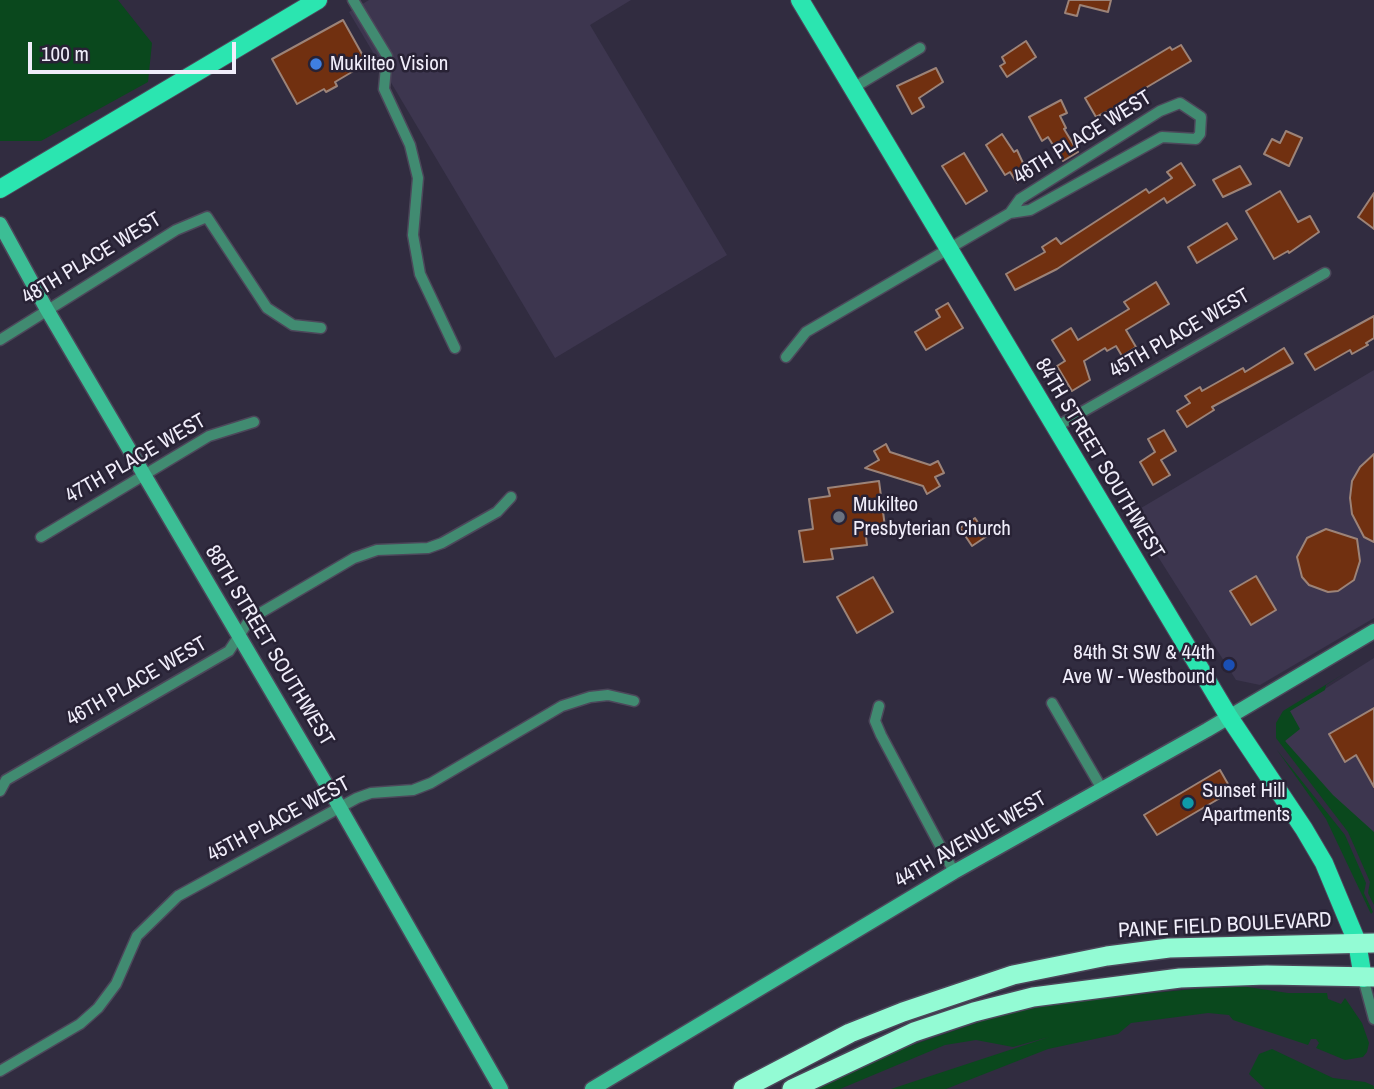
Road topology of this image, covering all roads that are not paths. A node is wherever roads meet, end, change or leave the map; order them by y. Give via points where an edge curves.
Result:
1 (318, 0) edge
2 (353, 0) edge
3 (800, 0) edge
4 (920, 48) dead end
5 (853, 88) junction
6 (0, 189) edge
7 (1010, 213) junction
8 (0, 224) edge
9 (947, 248) junction
10 (1325, 273) dead end
11 (46, 308) junction
12 (321, 328) dead end
13 (0, 340) edge
14 (455, 348) dead end
15 (786, 357) dead end
16 (254, 422) dead end
17 (1054, 428) junction
18 (143, 475) junction
19 (511, 497) dead end
20 (41, 537) dead end
21 (1374, 631) edge
22 (239, 635) junction
23 (634, 701) dead end
24 (1052, 703) dead end
25 (879, 706) dead end
26 (1229, 717) junction
27 (1102, 789) junction
28 (0, 791) edge
29 (340, 806) junction
30 (954, 872) junction
31 (1366, 942) edge
32 (1368, 977) edge
33 (1374, 1019) edge
34 (0, 1071) edge
35 (501, 1089) edge
36 (592, 1089) edge
37 (743, 1089) edge
38 (792, 1089) edge

1 - 6 main road
2 - 14 street via 387,56 384,89 410,145 418,178 413,235 419,274
3 - 5 main road, 84TH STREET SOUTHWEST
4 - 5 street
5 - 9 main road, 84TH STREET SOUTHWEST
7 - 7 street, 46TH PLACE WEST via 1020,199 1160,111 1180,103 1201,117 1196,139 1162,137 1030,210
7 - 9 street, 46TH PLACE WEST
8 - 11 street, 88TH STREET SOUTHWEST
9 - 15 street, 46TH PLACE WEST via 806,332
9 - 17 main road, 84TH STREET SOUTHWEST
10 - 17 street, 45TH PLACE WEST
11 - 12 street, 48TH PLACE WEST via 176,230 207,217 267,308 293,325
11 - 13 street, 48TH PLACE WEST
11 - 18 street, 88TH STREET SOUTHWEST
16 - 18 street, 47TH PLACE WEST via 209,436
17 - 26 main road, 84TH STREET SOUTHWEST
18 - 20 street, 47TH PLACE WEST
18 - 22 street, 88TH STREET SOUTHWEST
19 - 22 street, 46TH PLACE WEST via 497,512 442,543 377,550 354,558 250,619
21 - 26 street, 44TH AVENUE WEST
22 - 28 street, 46TH PLACE WEST via 229,651 6,780
22 - 29 street, 88TH STREET SOUTHWEST
23 - 29 street, 45TH PLACE WEST via 608,695 576,701 422,788 371,793
24 - 27 street
25 - 30 street via 875,721 881,735
26 - 27 street, 44TH AVENUE WEST
26 - 31 main road, 84TH STREET SOUTHWEST via 1311,840
27 - 30 street, 44TH AVENUE WEST
29 - 34 street, 45TH PLACE WEST via 178,896 136,936 116,984 98,1008 80,1024
29 - 35 street, 88TH STREET SOUTHWEST
30 - 36 street, 44TH AVENUE WEST
31 - 32 main road, 84TH STREET SOUTHWEST
31 - 37 highway, PAINE FIELD BOULEVARD via 1169,948 1013,975 850,1033
32 - 33 street, 84TH STREET SOUTHWEST
32 - 38 highway via 1180,978 1033,997 914,1032

